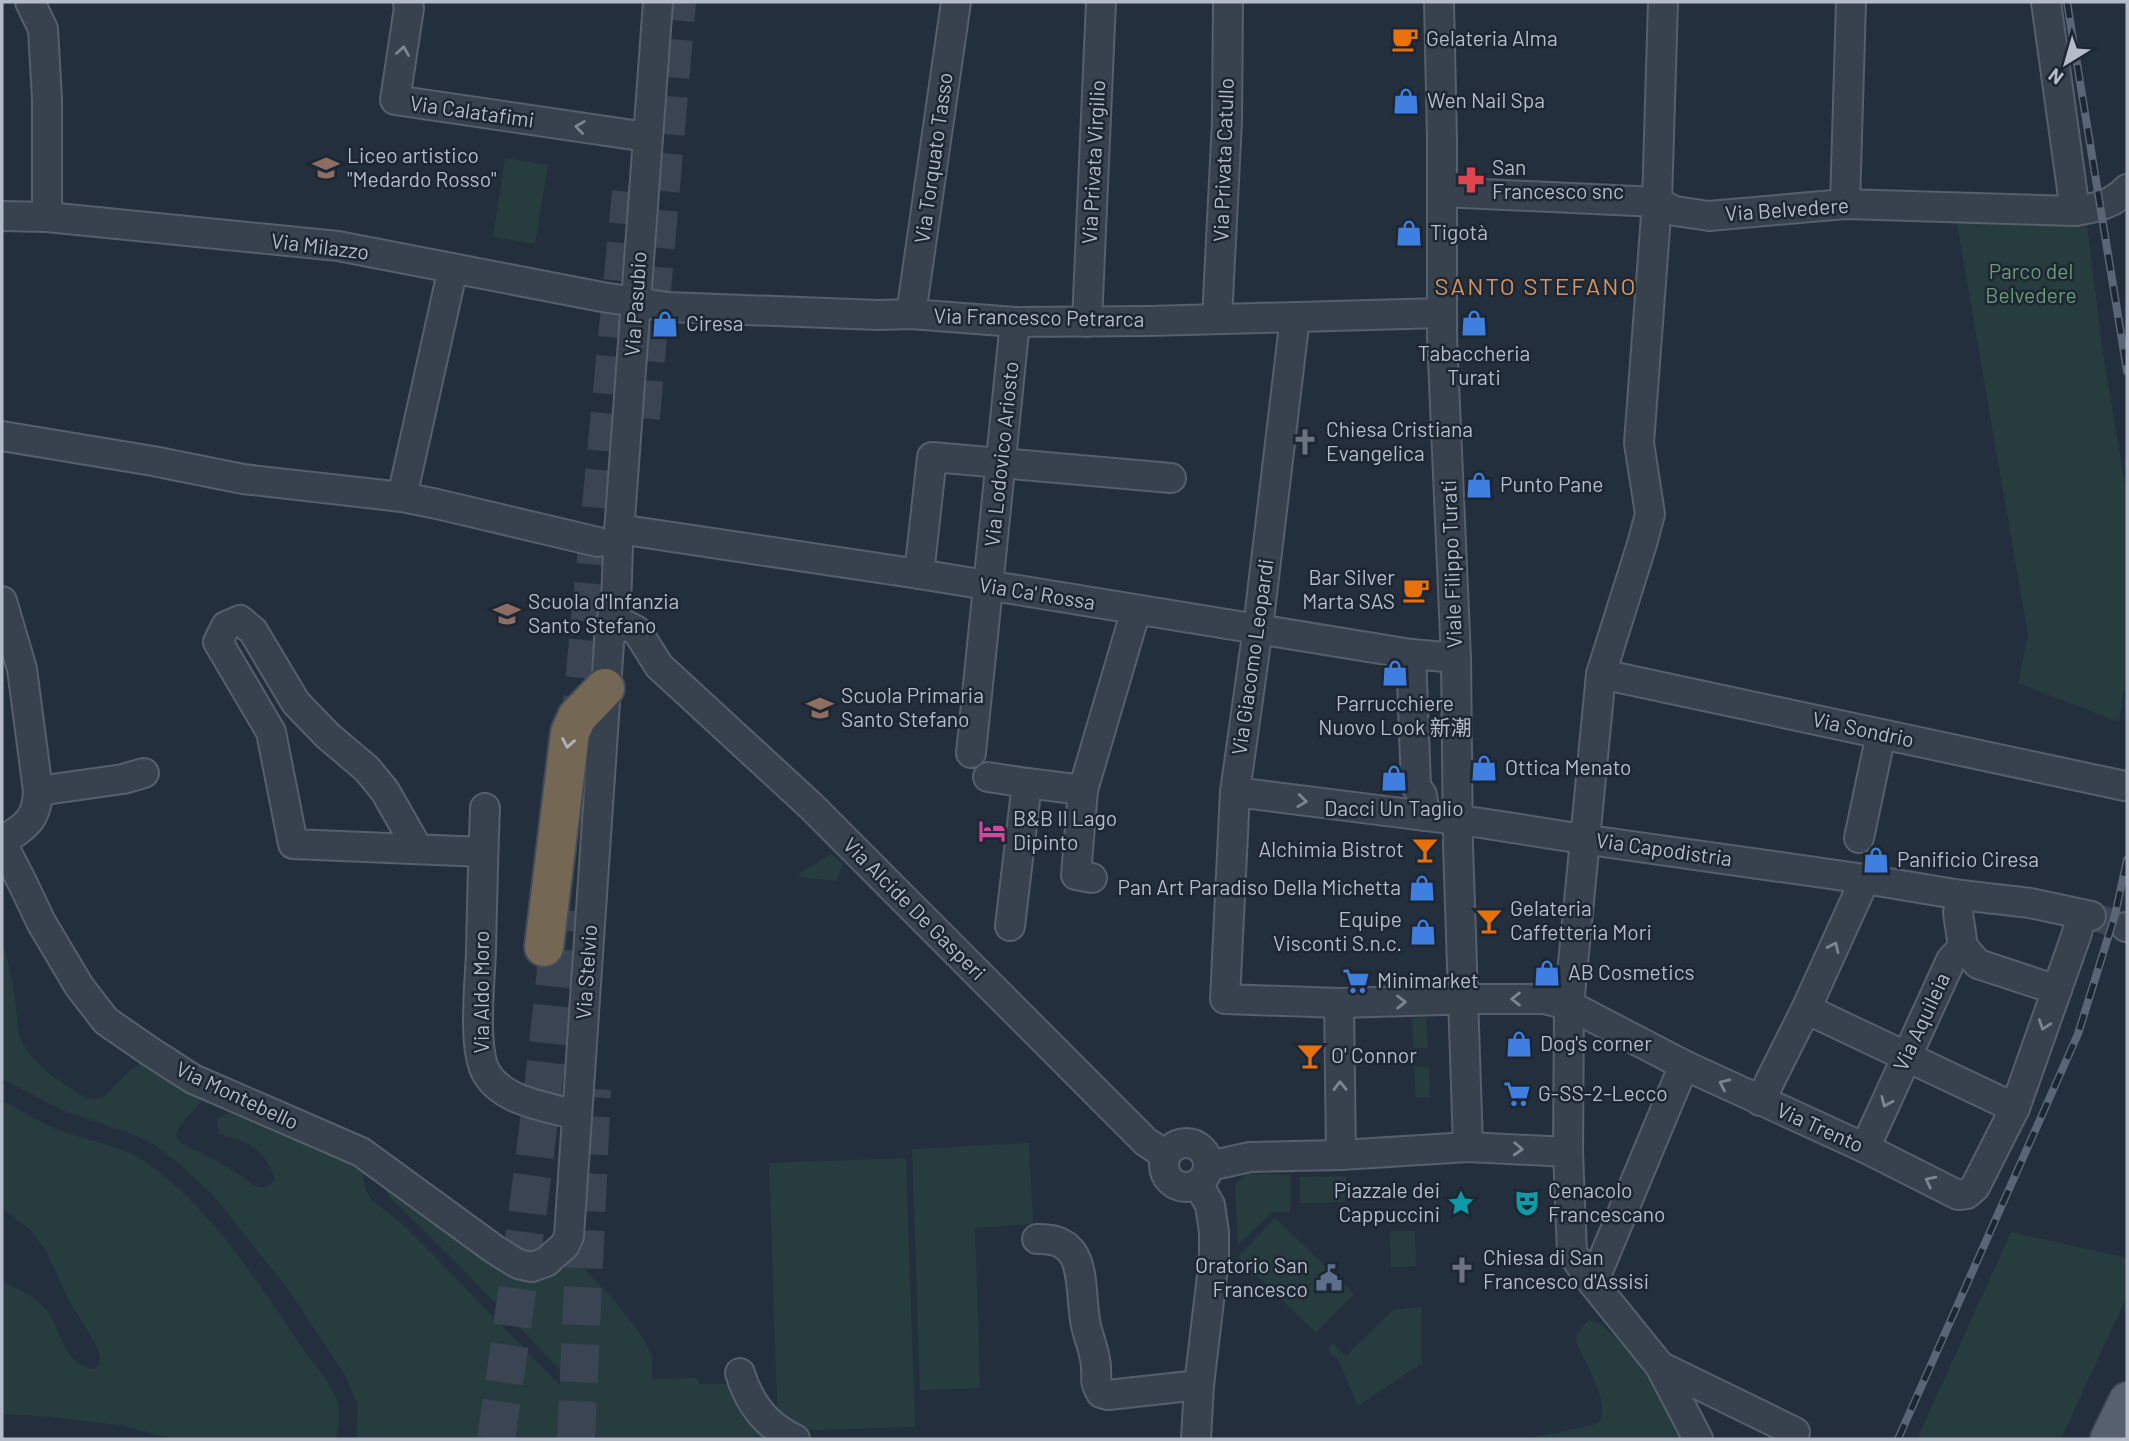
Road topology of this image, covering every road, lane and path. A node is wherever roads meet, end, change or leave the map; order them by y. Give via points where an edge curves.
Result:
1 (30, 2) edge
2 (408, 2) edge
3 (658, 2) edge
4 (956, 2) edge
5 (1101, 2) edge
6 (1228, 2) edge
7 (1439, 2) edge
8 (1663, 2) edge
9 (1851, 2) edge
10 (2046, 2) edge
11 (647, 137) junction
12 (1236, 145) dead end
13 (2127, 189) edge
14 (1442, 192) junction
15 (1657, 202) junction
16 (1845, 204) junction
17 (2075, 211) junction
18 (2, 216) edge
19 (47, 217) junction
20 (453, 268) junction
21 (636, 303) junction
22 (1442, 313) junction
23 (911, 314) junction
24 (1295, 317) junction
25 (1223, 318) junction
26 (1015, 322) junction
27 (1087, 322) junction
28 (2, 436) edge
29 (1001, 462) junction
30 (1171, 478) dead end
31 (402, 498) junction
32 (609, 540) junction
33 (919, 574) junction
34 (989, 587) junction
35 (2, 601) edge
36 (1136, 610) junction
37 (1258, 628) junction
38 (623, 651) junction
39 (1411, 654) junction
40 (1456, 658) junction
41 (1601, 674) junction
42 (1881, 734) junction
43 (971, 753) dead end
44 (144, 773) dead end
45 (988, 777) dead end
46 (1027, 783) junction
47 (2125, 786) dead end
48 (1083, 790) junction
49 (38, 791) junction
50 (1235, 792) junction
51 (485, 808) dead end
52 (1425, 816) junction
53 (1459, 820) junction
54 (1859, 838) dead end
55 (1585, 839) junction
56 (2, 842) edge
57 (418, 849) junction
58 (483, 852) junction
59 (1092, 878) dead end
60 (1866, 879) junction
61 (1961, 895) junction
62 (2086, 915) joint
63 (1010, 926) dead end
64 (544, 947) tunnel mouth
65 (1963, 947) junction
66 (2057, 989) junction
67 (1225, 999) joint
68 (1463, 1001) junction
69 (1339, 1003) junction
70 (1569, 1005) junction
71 (1806, 1009) junction
72 (1906, 1056) junction
73 (1684, 1065) junction
74 (1760, 1101) junction
75 (2015, 1108) junction
76 (577, 1115) junction
77 (1468, 1147) junction
78 (1865, 1148) junction
79 (1568, 1152) junction
80 (1341, 1155) junction
81 (1204, 1175) junction
82 (1037, 1239) dead end
83 (547, 1262) joint
84 (1593, 1283) junction
85 (1660, 1366) junction
86 (740, 1373) dead end
87 (1199, 1385) junction
88 (2127, 1400) edge
89 (1796, 1432) dead end
90 (795, 1439) edge
91 (1196, 1439) edge
92 (1698, 1439) edge
93 (2108, 1439) edge

1 - 19 street via 43,29
11 -> 2 street, Via Calatafimi via 395,100
3 - 11 street, Via Pasubio
4 - 23 street, Via Torquato Tasso
5 - 27 street, Via Privata Virgilio
6 - 25 street, Via Privata Catullo
7 - 14 street, Viale Filippo Turati
8 - 15 street
9 - 16 street
10 - 17 street
11 - 21 street, Via Pasubio
12 - 25 street
13 - 17 street, Via Belvedere via 2100,207
14 - 15 street, Via Belvedere
14 - 22 street, Viale Filippo Turati
15 - 16 street, Via Belvedere via 1675,211 1709,216
15 - 41 street via 1639,443 1650,514
16 - 17 street, Via Belvedere
18 - 19 street, Via Milazzo
19 - 20 street, Via Milazzo via 338,246
20 - 21 street, Via Milazzo
20 - 31 street
21 - 23 street, Via Francesco Petrarca
21 - 32 street, Via Pasubio
22 - 24 street, Via Francesco Petrarca
22 - 40 street, Viale Filippo Turati
23 - 26 street, Via Francesco Petrarca
24 - 25 street, Via Francesco Petrarca
24 - 37 street, Via Giacomo Leopardi
25 - 27 street, Via Francesco Petrarca
26 - 27 street, Via Francesco Petrarca
26 - 29 street, Via Lodovico Ariosto
28 - 31 street, Via Ca' Rossa via 243,479
29 - 30 street
29 - 33 street via 932,457
29 - 34 street, Via Lodovico Ariosto
31 - 32 street, Via Ca' Rossa
32 - 33 street, Via Ca' Rossa
32 - 38 street, Via Pasubio
33 - 34 street, Via Ca' Rossa
34 - 36 street, Via Ca' Rossa
34 - 43 street, Via Lodovico Ariosto
35 - 49 street, Via Montebello via 22,669
36 - 37 street, Via Ca' Rossa
36 - 48 street
37 - 39 street, Via Ca' Rossa
37 - 50 street, Via Giacomo Leopardi
38 -> 64 highway via 577,718 568,741
38 - 76 street, Via Stelvio
38 - 81 street, Via Alcide De Gasperi via 811,806 1146,1142 1166,1155 1177,1144 1199,1146 1204,1152
39 - 40 street, Via Ca' Rossa
39 - 52 street via 1416,786
40 - 53 street, Viale Filippo Turati
41 - 42 street, Via Sondrio
41 - 55 street
42 - 47 street, Via Sondrio
42 - 54 street
44 - 49 street
45 - 46 street
46 - 48 street
46 - 63 street
48 - 59 street via 1076,875
49 - 56 street, Via Montebello via 37,807 25,827
50 -> 52 street, Via Capodistria
50 - 67 street, Via Giacomo Leopardi
51 - 58 street, Via Aldo Moro
52 - 53 street, Via Capodistria
53 - 55 street, Via Capodistria
53 - 68 street, Viale Filippo Turati
55 - 60 street, Via Capodistria
55 - 70 street
56 - 83 street, Via Montebello via 41,922 106,1021 193,1079 361,1152 518,1264 532,1267
57 - 57 street via 293,844 271,732 218,642 226,626 240,620 253,631 296,703 367,769
57 - 58 street
58 - 76 street, Via Aldo Moro via 481,1060 487,1075 514,1097
60 - 61 street, Via Capodistria
71 -> 60 street
61 - 62 street, Via Capodistria
61 - 65 street via 1958,914
62 - 66 street, Via Trento
65 - 66 street via 1978,964
65 - 72 street, Via Aquileia via 1951,960
66 -> 75 street, Via Trento
67 - 69 street, Via Trento
69 -> 68 street, Via Trento
70 -> 68 street, Via Trento via 1544,999
68 - 77 street
80 -> 69 street
70 - 73 street, Via Trento
70 - 79 street
71 - 72 street
71 - 74 street
72 - 75 street
72 -> 78 street, Via Aquileia
74 -> 73 street, Via Trento
73 - 84 street
74 - 78 street, Via Trento
75 -> 78 street, Via Trento via 1975,1187 1967,1194 1958,1195
76 - 83 street, Via Stelvio via 569,1236
77 -> 79 street
77 - 80 street
79 - 84 street via 1572,1253
80 - 81 street via 1250,1157
81 - 87 street via 1214,1259
82 - 87 street via 1067,1245 1077,1261 1095,1383 1101,1393
84 - 85 street
85 - 89 street
85 - 92 street
86 - 90 street via 758,1413
87 - 91 street
88 - 93 main road

